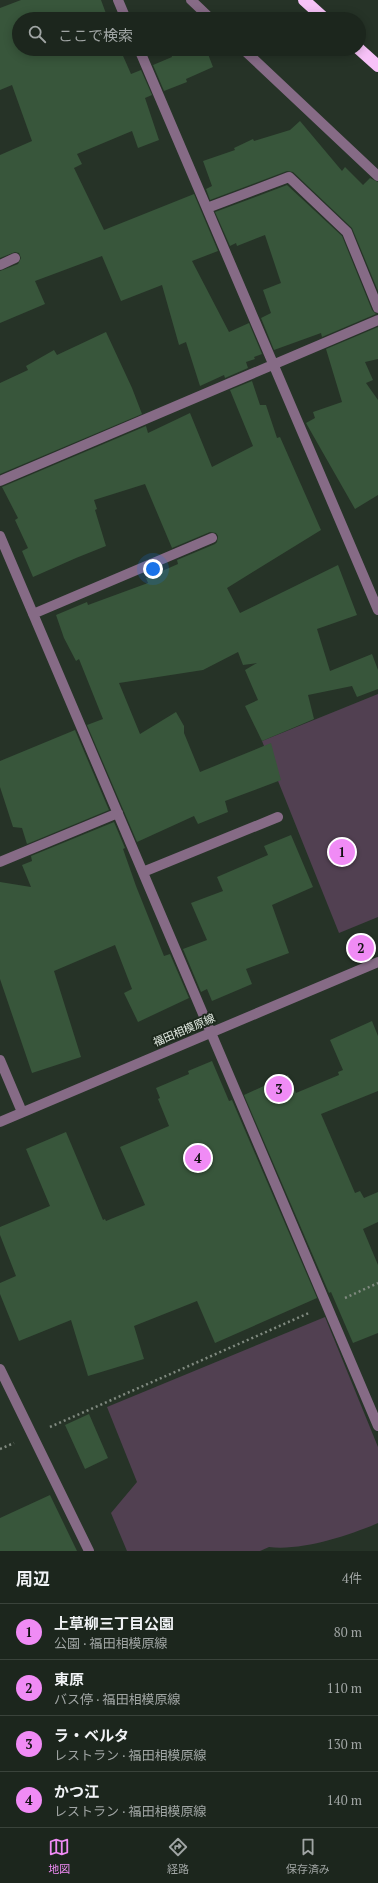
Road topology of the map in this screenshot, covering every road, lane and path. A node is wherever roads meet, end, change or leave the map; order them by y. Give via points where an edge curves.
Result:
1 (118, 0) edge
2 (190, 0) edge
3 (304, 0) edge
4 (123, 12) edge
5 (203, 12) edge
6 (317, 12) edge
7 (366, 55) edge
8 (142, 56) edge
9 (250, 56) edge
10 (378, 66) edge
11 (378, 176) edge
12 (206, 208) junction
13 (15, 258) dead end
14 (0, 265) edge
15 (378, 308) edge
16 (378, 320) edge
17 (273, 365) junction
18 (0, 481) edge
19 (0, 536) edge
20 (212, 538) dead end
21 (378, 610) edge
22 (33, 614) junction
23 (118, 813) junction
24 (278, 818) dead end
25 (0, 862) edge
26 (143, 872) junction
27 (378, 962) edge
28 (211, 1032) junction
29 (0, 1060) edge
30 (22, 1112) junction
31 (0, 1122) edge
32 (378, 1283) edge
33 (327, 1306) junction
34 (0, 1369) edge
35 (378, 1426) edge
36 (32, 1435) junction
37 (0, 1449) edge
38 (89, 1551) edge

1 - 4 street
2 - 5 street
3 - 6 highway
7 - 10 highway
8 - 12 street
9 - 11 street
12 - 15 street via 289,177 347,232
12 - 17 street
13 - 14 street
16 - 17 street
17 - 18 street
17 - 21 street
19 - 22 street
20 - 22 street
22 - 23 street
23 - 25 street
23 - 26 street
24 - 26 street
26 - 28 street
27 - 28 street, 福田相模原線
28 - 30 street, 福田相模原線
28 - 33 street
29 - 30 street
30 - 31 street, 福田相模原線
32 - 33 path
33 - 35 street
33 - 36 path
34 - 36 street
36 - 37 path
36 - 38 street

